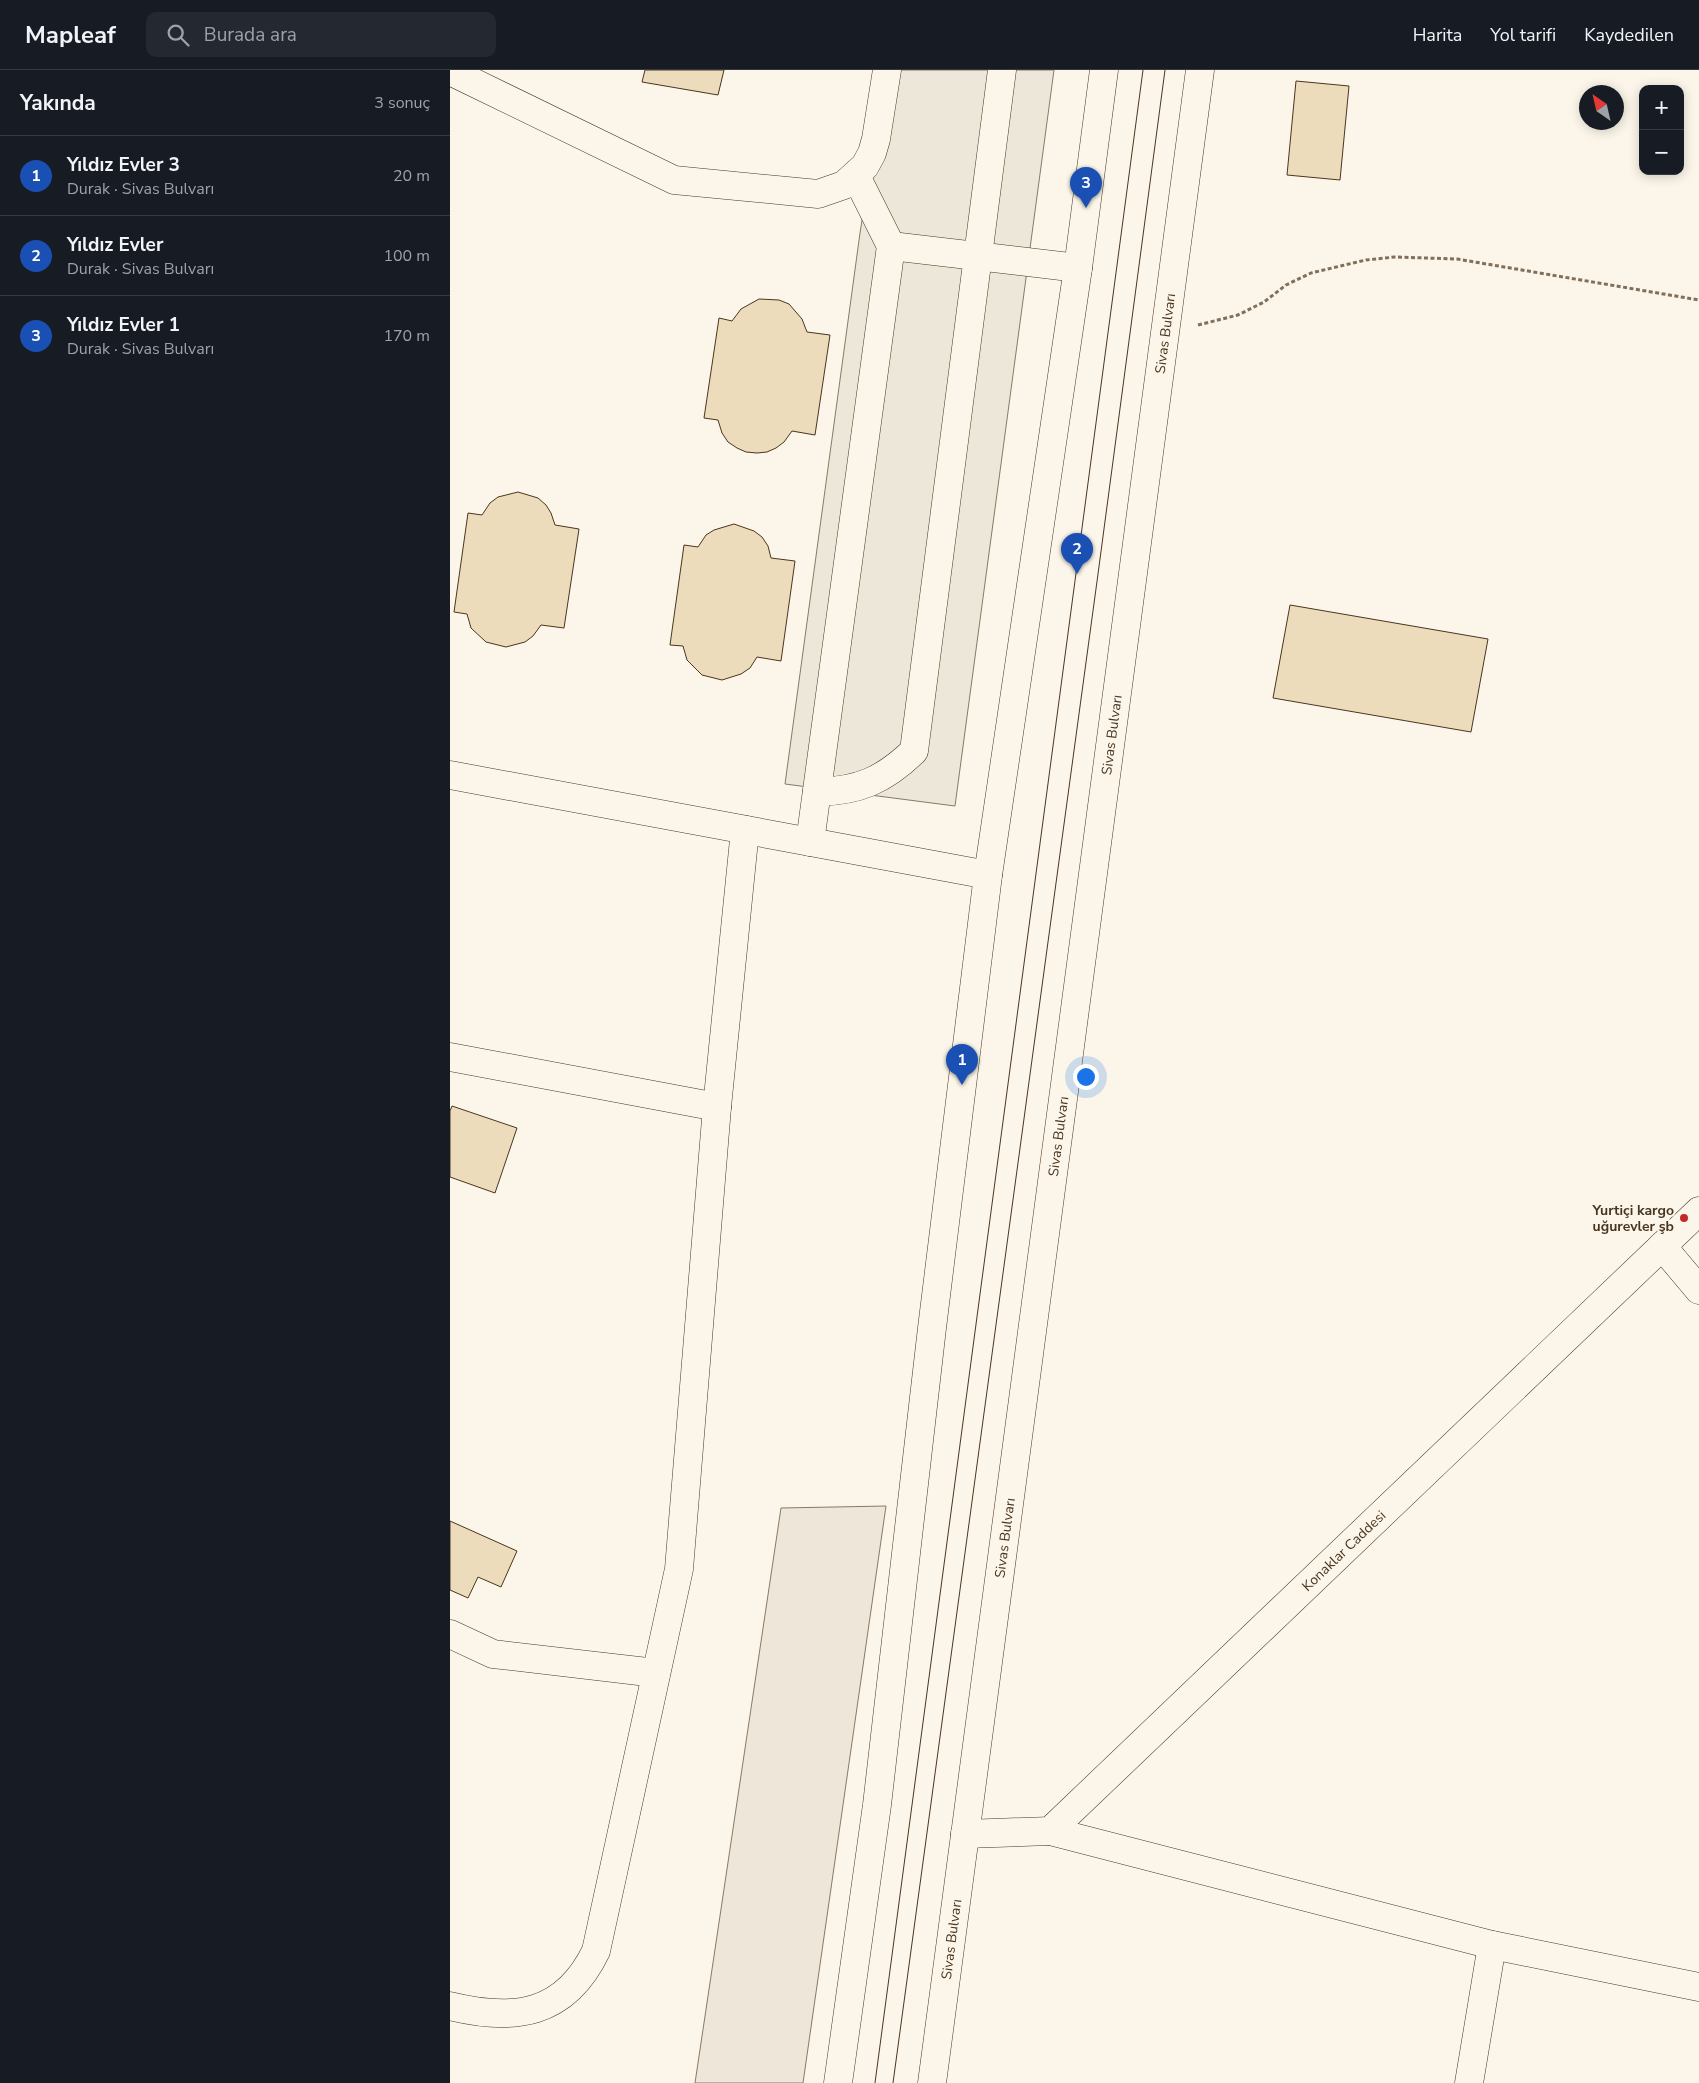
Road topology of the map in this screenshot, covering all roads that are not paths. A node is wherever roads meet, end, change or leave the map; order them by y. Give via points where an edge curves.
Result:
1 (887, 70) edge
2 (1002, 70) edge
3 (1104, 70) edge
4 (1200, 70) edge
5 (450, 71) edge
6 (856, 176) junction
7 (892, 246) junction
8 (978, 256) junction
9 (1078, 268) junction
10 (450, 775) edge
11 (817, 792) junction
12 (746, 830) junction
13 (810, 842) junction
14 (988, 875) junction
15 (450, 1057) edge
16 (716, 1108) junction
17 (1699, 1211) edge
18 (1662, 1246) junction
19 (1699, 1290) edge
20 (450, 1634) edge
21 (656, 1673) junction
22 (1050, 1831) junction
23 (965, 1834) junction
24 (1492, 1945) junction
25 (1699, 1987) edge
26 (450, 2006) edge
27 (838, 2083) edge
28 (932, 2083) edge
29 (1469, 2083) edge

1 - 6 main road via 872,153
2 - 8 main road
3 - 9 main road
4 - 23 main road, Sivas Bulvarı
5 - 6 main road via 674,180 818,194 844,186
6 - 7 main road
7 - 8 main road
7 - 11 main road
8 - 9 main road
8 - 11 main road via 914,750 885,775 864,786 841,792
9 - 14 main road
10 - 12 main road
11 - 13 main road
12 - 13 main road
12 - 16 main road
13 - 14 main road
14 - 27 main road via 877,1805
15 - 16 main road
16 - 21 main road via 679,1569
17 - 18 main road, Konaklar Caddesi
18 - 19 main road
18 - 22 main road, Konaklar Caddesi
20 - 21 main road via 493,1654
21 - 26 main road via 596,1951 588,1967 564,1994 533,2010 500,2014
22 - 23 main road
22 - 24 main road
23 - 28 main road, Sivas Bulvarı
24 - 25 main road
24 - 29 main road

